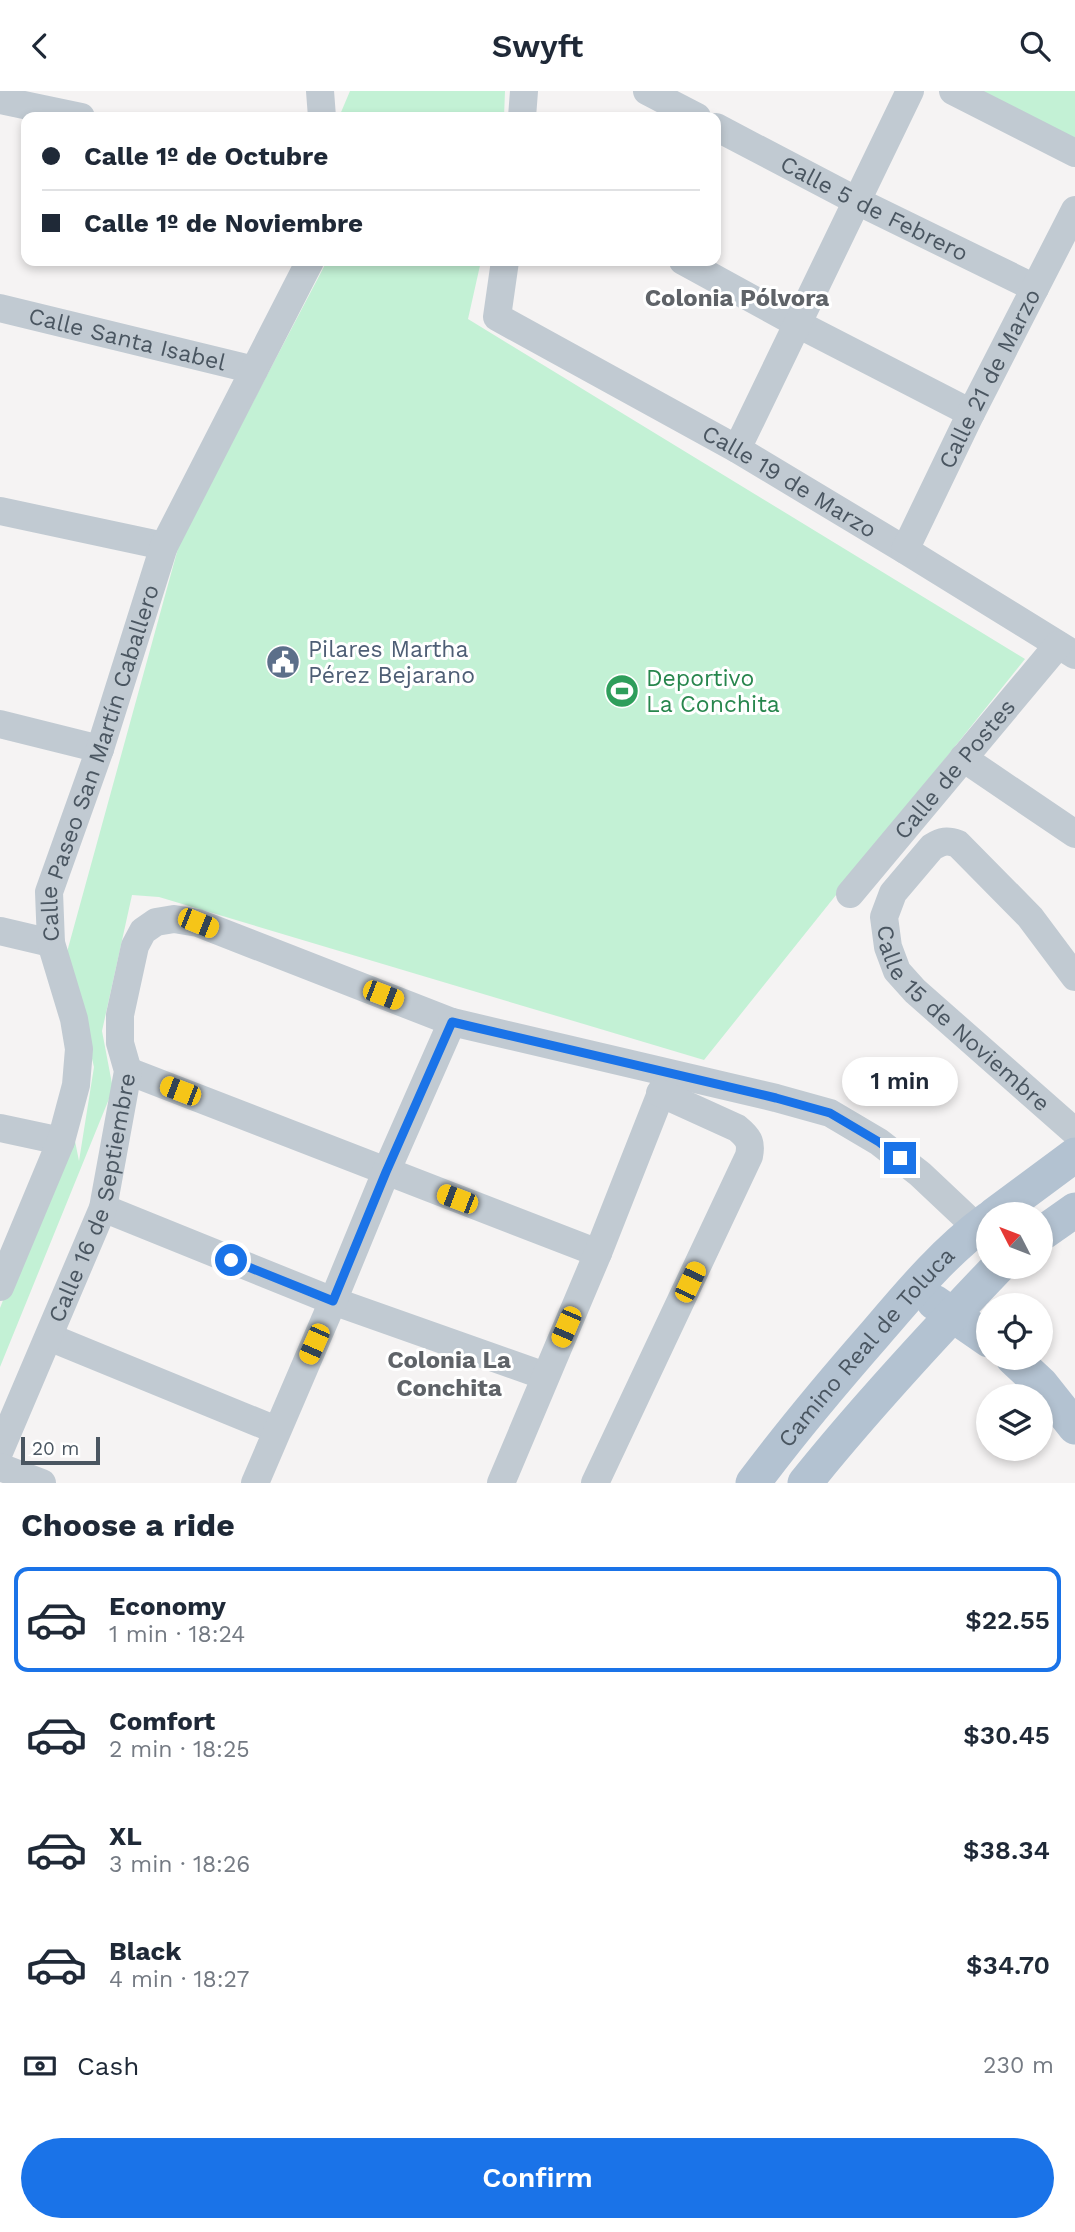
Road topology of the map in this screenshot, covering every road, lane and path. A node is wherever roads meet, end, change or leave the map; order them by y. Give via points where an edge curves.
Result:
1 (320, 91) edge
2 (524, 91) edge
3 (647, 91) edge
4 (910, 91) edge
5 (953, 91) edge
6 (0, 100) edge
7 (57, 112) edge
8 (322, 112) edge
9 (522, 112) edge
10 (687, 112) edge
11 (721, 130) edge
12 (1075, 153) edge
13 (857, 201) junction
14 (1075, 210) edge
15 (307, 266) edge
16 (504, 266) edge
17 (692, 266) edge
18 (1035, 288) junction
19 (0, 308) edge
20 (797, 324) junction
21 (254, 370) junction
22 (971, 413) junction
23 (737, 449) junction
24 (0, 511) edge
25 (164, 546) junction
26 (905, 550) junction
27 (1066, 650) edge
28 (0, 724) edge
29 (100, 749) junction
30 (963, 758) junction
31 (1075, 834) edge
32 (850, 894) dead end
33 (0, 931) edge
34 (51, 943) junction
35 (1075, 977) edge
36 (452, 1022) junction
37 (128, 1070) junction
38 (665, 1083) junction
39 (0, 1128) edge
40 (1075, 1132) edge
41 (61, 1141) junction
42 (1075, 1155) edge
43 (386, 1172) junction
44 (1016, 1202) edge
45 (103, 1208) junction
46 (1075, 1210) edge
47 (976, 1217) edge
48 (1054, 1225) edge
49 (976, 1234) edge
50 (598, 1253) junction
51 (986, 1279) edge
52 (0, 1287) edge
53 (914, 1288) junction
54 (333, 1301) junction
55 (952, 1315) junction
56 (976, 1331) edge
57 (49, 1337) junction
58 (1026, 1370) edge
59 (545, 1375) junction
60 (1075, 1427) edge
61 (276, 1430) junction
62 (0, 1450) edge
63 (0, 1467) edge
64 (42, 1483) edge
65 (255, 1483) edge
66 (501, 1483) edge
67 (595, 1483) edge
68 (753, 1483) edge
69 (805, 1483) edge

1 - 8 street
2 - 9 street
3 - 10 street
4 - 13 street
5 - 12 street
6 - 7 street
11 - 13 street, Calle 5 de Febrero
13 - 18 street, Calle 5 de Febrero
13 - 20 street
14 - 18 street, Calle 21 de Marzo
15 - 21 street, Calle Paseo San Martín Caballero
16 - 23 street, Calle 19 de Marzo via 497,317
17 - 20 street
18 - 22 street, Calle 21 de Marzo
19 - 21 street, Calle Santa Isabel
20 - 22 street
20 - 23 street
21 - 25 street, Calle Paseo San Martín Caballero
22 - 26 street, Calle 21 de Marzo
23 - 26 street, Calle 19 de Marzo
24 - 25 street
25 - 29 street, Calle Paseo San Martín Caballero
26 - 27 street, Calle 19 de Marzo
27 - 30 street, Calle de Postes
28 - 29 street
29 - 34 street, Calle Paseo San Martín Caballero via 49,892
30 - 31 street
30 - 32 street, Calle de Postes
33 - 34 street
34 - 41 street, Calle Paseo San Martín Caballero via 79,1049 76,1085
35 - 40 street, Calle 15 de Noviembre via 1030,917 958,844 940,842 932,847 893,893 884,918 897,971
36 - 37 street, Calle 16 de Septiembre via 198,923 174,919 156,922 135,946 120,1016 120,1043
36 - 38 street
36 - 43 street
37 - 43 street
37 - 45 street, Calle 16 de Septiembre
38 - 47 street via 776,1098 830,1113 879,1142
38 - 50 street
38 - 67 street via 748,1136 751,1146
39 - 41 street
41 - 52 street, Calle Paseo San Martín Caballero
42 - 44 main road, Camino Real de Toluca
43 - 50 street
43 - 54 street
45 - 54 street
45 - 57 street, Calle 16 de Septiembre
46 - 48 main road
49 - 53 main road, Camino Real de Toluca
50 - 59 street
51 - 55 main road, Camino Real de Toluca
53 - 55 main road
53 - 68 main road, Camino Real de Toluca via 800,1420
54 - 59 street
54 - 61 street
55 - 56 main road
55 - 69 main road, Camino Real de Toluca
57 - 61 street
57 - 62 street, Calle 16 de Septiembre
58 - 60 main road
59 - 66 street
61 - 65 street
63 - 64 street

